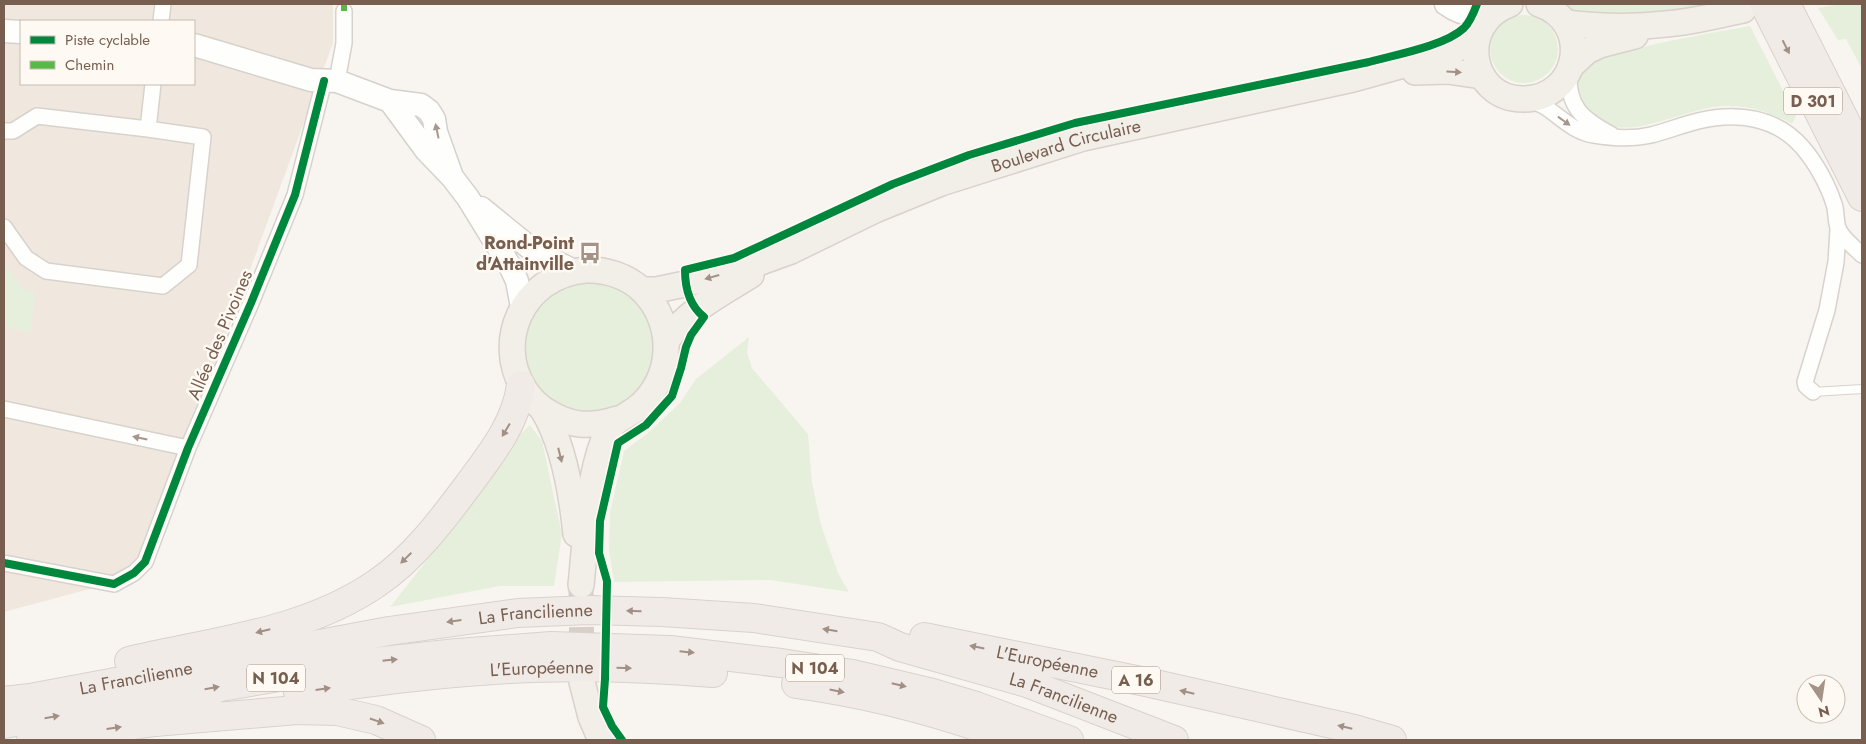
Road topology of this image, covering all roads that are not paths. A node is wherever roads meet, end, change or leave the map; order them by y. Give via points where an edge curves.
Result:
1 (163, 4) edge
2 (1446, 4) edge
3 (1786, 4) edge
4 (1798, 4) edge
5 (1502, 7) edge
6 (1753, 7) edge
7 (1550, 9) edge
8 (344, 11) dead end
9 (162, 20) edge
10 (1668, 24) junction
11 (4, 31) edge
12 (20, 32) edge
13 (1476, 40) junction
14 (195, 45) edge
15 (1570, 69) junction
16 (1482, 76) junction
17 (1353, 79) junction
18 (330, 81) junction
19 (154, 85) edge
20 (1521, 99) junction
21 (1862, 110) edge
22 (148, 129) junction
23 (4, 130) edge
24 (1616, 137) junction
25 (1862, 154) edge
26 (1862, 197) edge
27 (468, 198) junction
28 (4, 227) edge
29 (1838, 229) junction
30 (791, 251) junction
31 (1862, 255) edge
32 (574, 271) junction
33 (642, 290) junction
34 (522, 306) junction
35 (667, 340) junction
36 (521, 385) junction
37 (1862, 389) edge
38 (1813, 392) joint
39 (4, 409) edge
40 (543, 410) junction
41 (617, 419) junction
42 (188, 448) junction
43 (4, 563) edge
44 (878, 637) junction
45 (4, 689) edge
46 (4, 701) edge
47 (155, 722) junction
48 (4, 724) edge
49 (31, 740) edge
50 (421, 740) edge
51 (587, 740) edge
52 (601, 740) edge
53 (1016, 740) edge
54 (1070, 740) edge
55 (1174, 740) edge
56 (1392, 740) edge

1 - 9 street
2 - 5 street via 1468,15 1480,15
3 - 25 highway, D 301
4 - 21 highway
5 - 13 main road via 1480,28
6 - 10 main road
6 -> 26 highway, D 301
7 - 10 main road via 1585,26
7 - 15 main road via 1571,33 1574,55
8 - 18 street, Allée des Pivoines via 344,43
10 - 15 main road via 1600,45 1587,51
11 - 12 street
13 - 16 main road via 1475,52
13 - 17 main road, Boulevard Circulaire via 1448,54
14 - 18 street via 311,80
15 - 20 main road via 1560,84 1547,94
15 - 24 street via 1569,93 1577,110
17 -> 16 main road, Boulevard Circulaire via 1447,71
16 - 20 main road via 1492,88 1506,96
17 - 30 main road, Boulevard Circulaire via 1083,138 941,183 875,210
18 - 27 street via 390,101 421,105 429,111 452,177
18 - 42 street, Allée des Pivoines via 295,195
19 - 22 street
20 -> 24 street via 1538,104 1578,130
22 - 23 street via 37,116 13,131
22 - 28 street via 203,137 189,265 163,286 46,271 26,258
24 - 29 street via 1651,135 1719,117 1744,117 1767,122 1791,136 1812,161 1829,190
27 - 32 street via 535,252
27 - 34 street via 511,268
29 - 31 street
29 - 38 street via 1827,310 1805,382
30 -> 33 main road, Boulevard Circulaire via 695,282
30 - 35 main road, Boulevard Circulaire via 695,310
32 - 33 main road via 596,270 617,274
32 - 34 main road via 555,277
33 - 35 main road via 663,321
34 - 36 main road via 512,337 515,370
35 - 41 main road via 661,377 650,395 636,409
36 - 40 main road
36 -> 45 highway via 510,424 491,454 436,528 378,583 335,607 296,622
37 - 38 lane
42 -> 39 street
40 - 41 main road via 578,424 601,424
40 -> 41 main road via 556,436 572,500 581,585 591,492 604,437
42 - 43 street, Allée des Pivoines via 145,562 134,573 114,584
44 -> 46 highway, La Francilienne / N 104 via 754,618 680,613 589,610 518,613 389,631
44 - 55 highway, La Francilienne / N 104 via 900,647 1027,683
56 -> 44 highway, L'Européenne / A 16 via 1146,682 913,634
49 -> 47 highway
47 -> 50 highway via 297,710 337,711 376,720
47 -> 53 highway, L'Européenne via 172,715 273,696 416,677 532,668 625,668 735,675 805,685 912,708
48 -> 54 highway, La Francilienne / N 104 via 355,664 551,646 670,650 853,674 976,706
51 - 52 main road via 580,709 582,682

